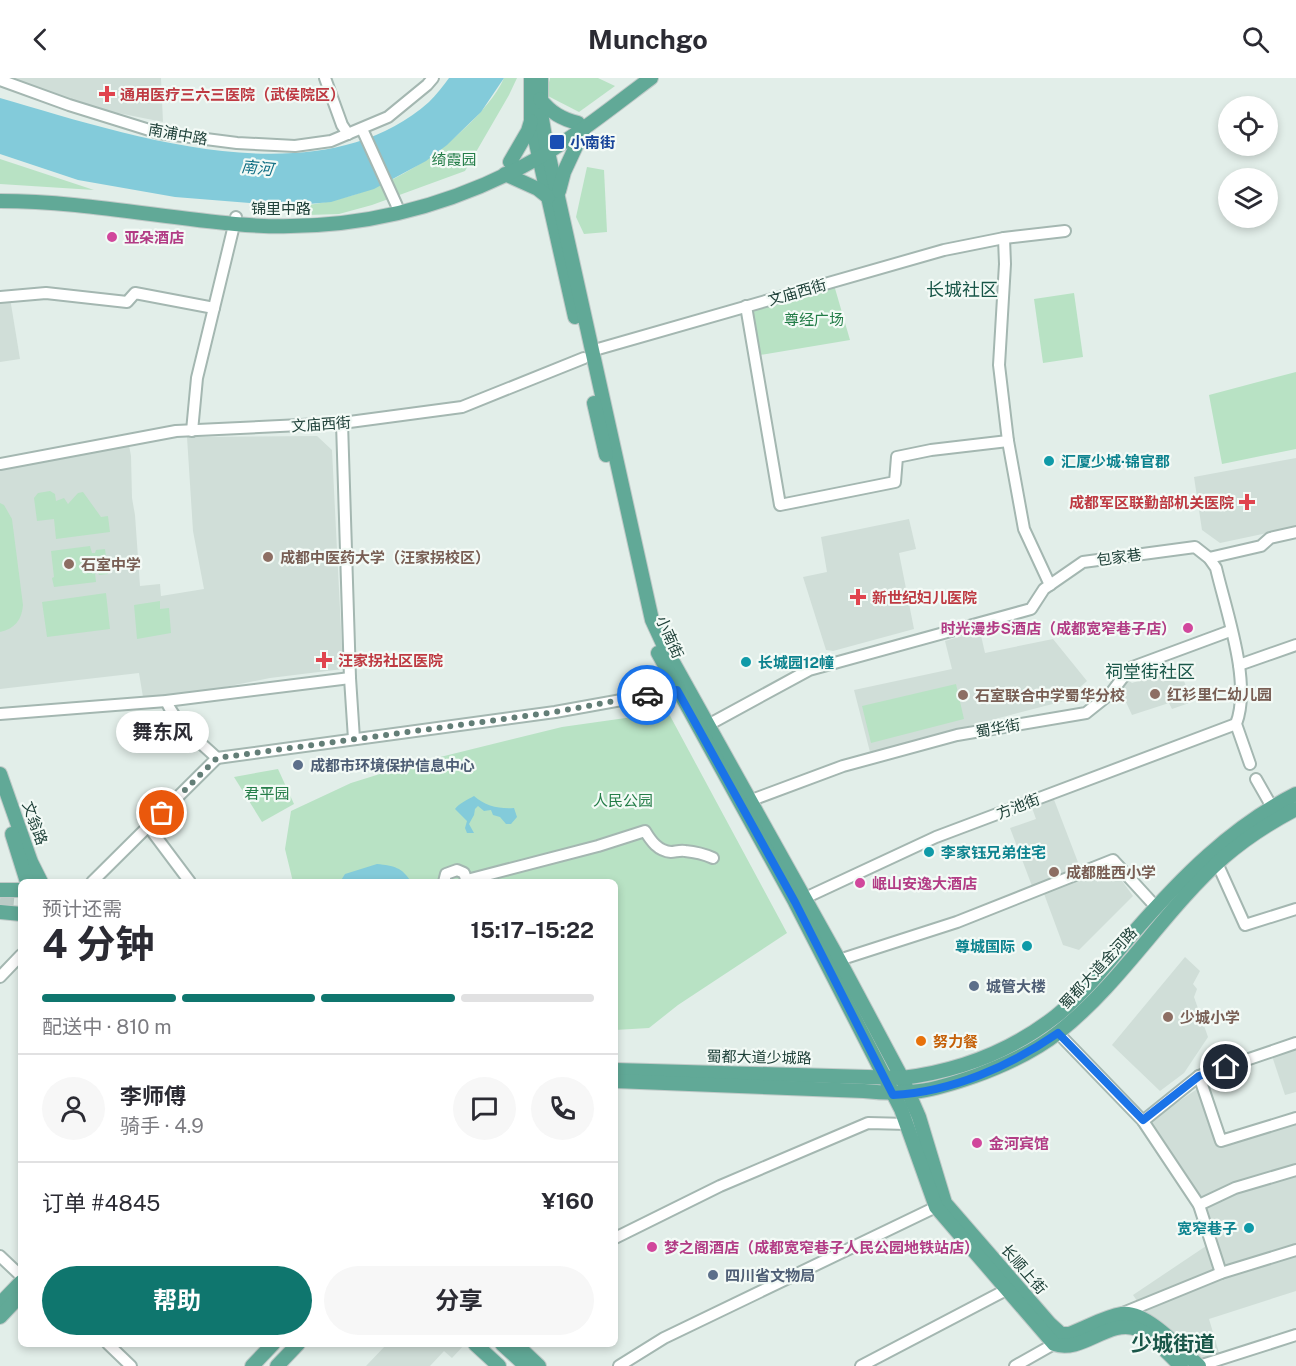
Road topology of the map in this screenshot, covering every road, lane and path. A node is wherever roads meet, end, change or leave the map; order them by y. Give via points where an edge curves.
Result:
1 (325, 78) edge
2 (434, 78) edge
3 (531, 78) edge
4 (541, 78) edge
5 (639, 78) edge
6 (651, 78) edge
7 (0, 80) edge
8 (540, 99) junction
9 (531, 121) junction
10 (582, 125) junction
11 (348, 134) junction
12 (364, 134) junction
13 (543, 150) junction
14 (507, 168) junction
15 (0, 192) edge
16 (553, 195) junction
17 (0, 201) edge
18 (397, 206) junction
19 (235, 220) junction
20 (1065, 231) dead end
21 (1004, 238) junction
22 (0, 297) edge
23 (746, 306) junction
24 (214, 308) junction
25 (587, 355) junction
26 (342, 423) junction
27 (192, 431) junction
28 (1008, 441) junction
29 (0, 464) edge
30 (1296, 532) edge
31 (1209, 558) junction
32 (1050, 585) junction
33 (1230, 631) junction
34 (1296, 645) edge
35 (1239, 665) junction
36 (350, 678) junction
37 (677, 690) junction
38 (166, 701) junction
39 (0, 714) edge
40 (1236, 724) junction
41 (708, 725) junction
42 (354, 739) junction
43 (217, 758) junction
44 (1250, 764) dead end
45 (0, 774) edge
46 (1256, 779) dead end
47 (1296, 794) edge
48 (0, 798) edge
49 (749, 801) junction
50 (1272, 807) junction
51 (1296, 809) edge
52 (148, 826) junction
53 (713, 858) dead end
54 (1217, 863) junction
55 (26, 879) edge
56 (40, 879) edge
57 (95, 879) edge
58 (188, 879) edge
59 (445, 879) edge
60 (466, 879) edge
61 (474, 879) edge
62 (0, 890) edge
63 (18, 891) edge
64 (806, 898) junction
65 (1156, 907) junction
66 (1296, 909) edge
67 (0, 912) edge
68 (18, 914) edge
69 (18, 958) edge
70 (839, 960) junction
71 (0, 977) edge
72 (1058, 1033) junction
73 (1296, 1043) edge
74 (618, 1070) edge
75 (1199, 1076) junction
76 (885, 1078) junction
77 (902, 1078) junction
78 (618, 1082) edge
79 (909, 1094) junction
80 (893, 1095) junction
81 (1296, 1118) edge
82 (1143, 1120) junction
83 (908, 1124) junction
84 (1296, 1170) edge
85 (1200, 1205) junction
86 (936, 1207) junction
87 (618, 1237) edge
88 (1296, 1250) edge
89 (0, 1256) edge
90 (18, 1273) edge
91 (1221, 1273) junction
92 (18, 1285) edge
93 (1006, 1290) junction
94 (18, 1298) edge
95 (0, 1304) edge
96 (1120, 1314) junction
97 (0, 1317) edge
98 (1296, 1335) edge
99 (1054, 1344) junction
100 (111, 1347) edge
101 (270, 1347) edge
102 (281, 1347) edge
103 (295, 1347) edge
104 (306, 1347) edge
105 (479, 1347) edge
106 (493, 1347) edge
107 (505, 1347) edge
108 (519, 1347) edge
109 (131, 1366) edge
110 (252, 1366) edge
111 (263, 1366) edge
112 (277, 1366) edge
113 (290, 1366) edge
114 (499, 1366) edge
115 (513, 1366) edge
116 (526, 1366) edge
117 (539, 1366) edge
118 (619, 1366) edge
119 (861, 1366) edge
120 (1015, 1366) edge
121 (1180, 1366) edge
122 (1199, 1366) edge

1 - 11 street
2 - 12 street, 南浦中路
3 - 9 main road
4 - 8 main road
5 - 10 main road
6 - 10 main road
7 - 11 street, 南浦中路 via 159,133 295,146 331,141
8 - 10 main road via 552,113
8 - 13 main road
9 - 13 main road
9 - 14 main road
10 - 13 main road, 锦里中路
10 - 16 main road
11 - 12 street, 南浦中路
12 - 18 street
13 - 14 main road, 锦里中路
13 - 16 main road, 小南街
14 - 16 main road
14 - 18 main road, 锦里中路
14 - 19 main road, 锦里中路 via 437,202 387,217 308,226
15 - 19 main road, 锦里中路 via 36,193
16 - 25 main road, 小南街
17 - 19 main road, 锦里中路
18 - 19 main road, 锦里中路 via 329,217
19 - 24 street
20 - 21 street, 文庙西街
21 - 23 street, 文庙西街 via 944,250
21 - 28 street via 999,365
22 - 24 street via 46,293 127,302 135,293
23 - 25 street, 文庙西街
23 - 28 street via 780,505 895,482 897,457
24 - 27 street via 197,378
25 - 26 street, 文庙西街 via 462,407
25 - 37 main road, 小南街 via 642,614
25 - 41 main road, 小南街 via 652,620
26 - 27 street, 文庙西街
26 - 36 street
27 - 29 street, 文庙西街
28 - 32 street via 1024,529
30 - 31 street via 1270,538 1261,546
31 - 32 street, 包家巷 via 1195,547 1083,562
31 - 33 street via 1216,568
32 - 41 street, 包家巷 via 1030,609 809,670
33 - 35 street
33 - 49 street, 蜀华街 via 1130,668 1111,693 1086,713 957,735 843,766
34 - 35 street
35 - 40 street via 1240,713
36 - 38 street
36 - 42 street
37 - 42 street via 555,712
37 - 76 main road, 小南街 via 795,902
38 - 39 street
38 - 43 street via 178,722
40 - 44 street
40 - 64 street, 方池街 via 936,837
41 - 49 main road, 小南街
42 - 43 street
43 - 52 street
45 - 56 main road, 文翁路
46 - 50 street
47 - 50 main road, 蜀都大道金河路
48 - 55 main road, 文翁路
49 - 64 main road, 小南街
50 - 65 main road, 蜀都大道金河路 via 1197,863
51 - 54 main road, 蜀都大道金河路 via 1256,832
52 - 57 street
52 - 58 street
53 - 61 street via 661,849 645,831
54 - 66 street via 1245,925
54 - 72 main road, 蜀都大道金河路 via 1088,1007
59 - 60 street via 446,874 457,870
62 - 63 main road
64 - 70 main road, 小南街
65 - 70 street via 1113,860 957,922
65 - 77 main road, 蜀都大道金河路 via 1082,992 1046,1023 979,1061
67 - 68 main road
69 - 71 street
70 - 77 main road, 小南街
72 - 79 main road, 蜀都大道金河路 via 1033,1051 999,1067
72 - 82 street
73 - 75 street
74 - 76 main road, 蜀都大道少城路
75 - 81 street via 1221,1141
75 - 82 street
76 - 77 main road, 蜀都大道少城路
76 - 80 main road, 小南街
77 - 79 main road, 长顺上街
78 - 80 main road, 蜀都大道少城路
79 - 80 main road, 蜀都大道金河路
79 - 96 main road, 长顺上街 via 945,1203 1050,1324 1061,1334 1069,1334
80 - 83 main road, 长顺上街
82 - 85 street
83 - 86 main road, 长顺上街
83 - 87 street via 868,1123 720,1186
84 - 85 street via 1235,1188
85 - 91 street
86 - 93 main road, 长顺上街
86 - 118 street via 664,1338
88 - 91 street
89 - 90 street
91 - 96 street
92 - 95 main road
93 - 99 main road, 长顺上街
93 - 119 street
94 - 97 main road
96 - 122 main road via 1144,1318
98 - 122 street
99 - 120 street
99 - 121 main road via 1067,1346 1114,1329 1134,1328
100 - 109 street
101 - 110 main road
102 - 111 main road
103 - 112 main road
104 - 113 main road
105 - 114 main road
106 - 115 main road
107 - 116 main road
108 - 117 main road

